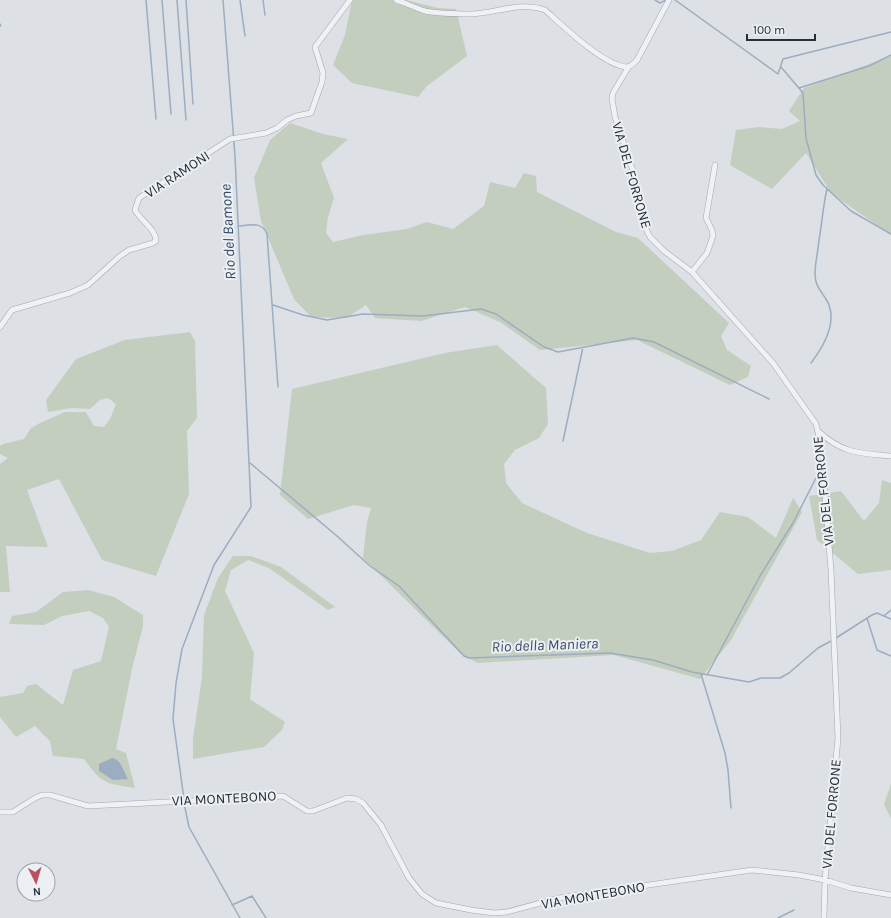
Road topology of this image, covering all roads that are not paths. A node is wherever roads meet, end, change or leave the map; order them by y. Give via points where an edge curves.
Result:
1 (350, 0) edge
2 (396, 0) edge
3 (669, 0) edge
4 (629, 66) junction
5 (714, 165) dead end
6 (692, 272) junction
7 (0, 327) edge
8 (818, 430) junction
9 (891, 456) edge
10 (0, 812) edge
11 (825, 880) junction
12 (891, 895) edge
13 (824, 918) edge

1 - 7 street, VIA RAMONI via 315,47 323,72 311,113 296,116 266,133 230,139 139,198 135,210 155,233 156,241 129,250 88,285 12,310
2 - 4 street via 425,11 451,14 473,14 525,6 539,7 605,58
3 - 4 street via 637,60
4 - 6 street, VIA DEL FORRONE via 613,93 612,100 635,178 644,225 650,237 664,251
5 - 6 street via 706,218 713,236 707,253
6 - 8 street, VIA DEL FORRONE via 773,363
8 - 9 street via 831,443 853,452
8 - 11 street, VIA DEL FORRONE via 831,570 838,738
10 - 11 street, VIA MONTEBONO via 13,812 42,795 88,806 275,795 289,798 307,811 347,798 356,799 363,803 381,825 401,864 422,894 436,903 494,913 559,898 752,870
11 - 12 street, VIA MONTEBONO
11 - 13 street, VIA DEL FORRONE

